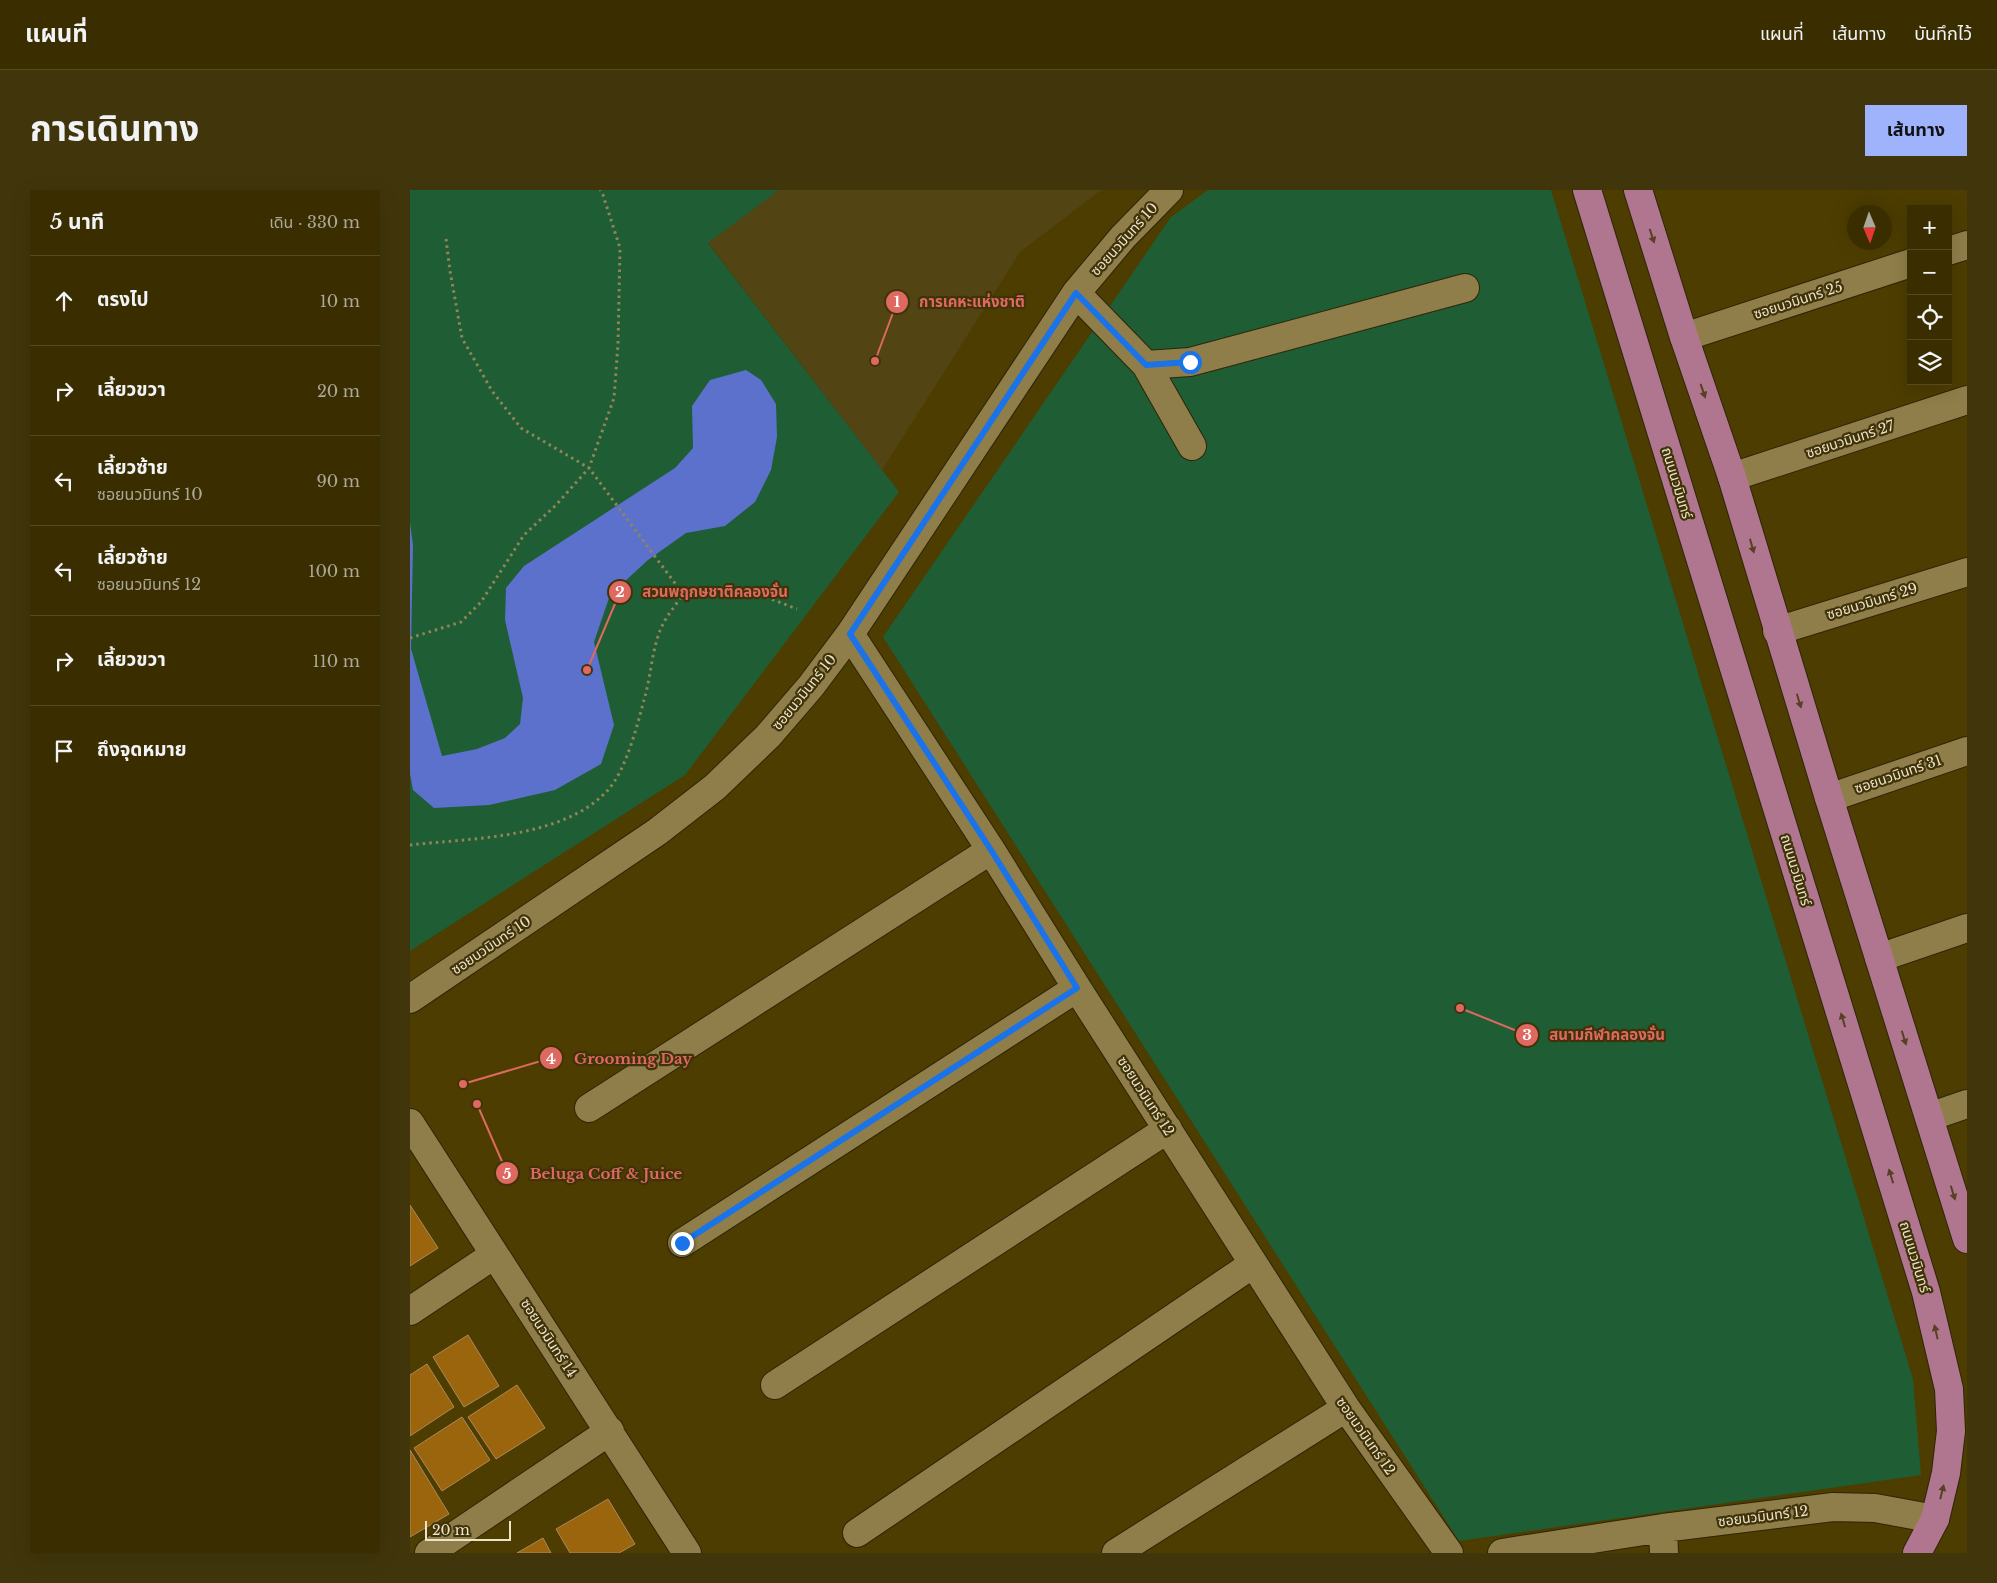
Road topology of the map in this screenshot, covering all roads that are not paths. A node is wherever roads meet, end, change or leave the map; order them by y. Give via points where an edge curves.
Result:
1 (1169, 190) edge
2 (1586, 190) edge
3 (1638, 190) edge
4 (1967, 245) edge
5 (1951, 250) edge
6 (1907, 264) edge
7 (1465, 288) dead end
8 (1076, 293) junction
9 (1684, 337) junction
10 (1146, 365) junction
11 (1967, 400) edge
12 (1192, 446) dead end
13 (1732, 477) junction
14 (1967, 572) edge
15 (1778, 631) junction
16 (850, 634) junction
17 (1967, 751) edge
18 (1829, 798) junction
19 (991, 850) junction
20 (1967, 928) edge
21 (1879, 958) junction
22 (1077, 988) junction
23 (410, 999) edge
24 (1967, 1104) edge
25 (589, 1108) dead end
26 (1929, 1117) junction
27 (410, 1123) edge
28 (1168, 1129) junction
29 (1967, 1239) edge
30 (682, 1243) dead end
31 (494, 1255) junction
32 (1253, 1264) junction
33 (410, 1311) edge
34 (775, 1385) dead end
35 (1346, 1408) junction
36 (610, 1431) junction
37 (1935, 1519) junction
38 (857, 1533) dead end
39 (1664, 1541) edge
40 (429, 1553) edge
41 (687, 1553) edge
42 (1116, 1553) edge
43 (1449, 1553) edge
44 (1502, 1553) edge
45 (1917, 1553) edge

1 - 8 street, ซอยนวมินทร์ 10 via 1122,237
37 -> 2 main road, ถนนนวมินทร์ via 1946,1473 1951,1431 1949,1389 1926,1292
3 -> 9 main road
4 - 5 street
6 - 9 street, ซอยนวมินทร์ 25
7 - 10 street via 1190,362
8 - 10 street
8 - 16 street, ซอยนวมินทร์ 10
9 -> 13 main road
10 - 12 street
11 - 13 street, ซอยนวมินทร์ 27
13 -> 15 main road
14 - 15 street, ซอยนวมินทร์ 29
15 -> 18 main road
16 - 19 street, ซอยนวมินทร์ 12
16 - 23 street, ซอยนวมินทร์ 10 via 768,736 715,787 657,832
17 - 18 street, ซอยนวมินทร์ 31
18 - 21 main road
19 - 22 street, ซอยนวมินทร์ 12
19 - 25 street
20 - 21 street
21 -> 26 main road
22 - 28 street, ซอยนวมินทร์ 12
22 - 30 street
24 - 26 street
26 -> 29 main road
27 - 31 street, ซอยนวมินทร์ 14
28 - 32 street, ซอยนวมินทร์ 12
28 - 34 street
31 - 33 street
31 - 36 street, ซอยนวมินทร์ 14
32 - 35 street, ซอยนวมินทร์ 12
32 - 38 street
35 - 42 street
35 - 43 street, ซอยนวมินทร์ 12
36 - 40 street
36 - 41 street, ซอยนวมินทร์ 14
37 - 39 street, ซอยนวมินทร์ 12 via 1874,1508 1833,1508
37 - 45 main road, ถนนนวมินทร์
39 - 44 street, ซอยนวมินทร์ 12

